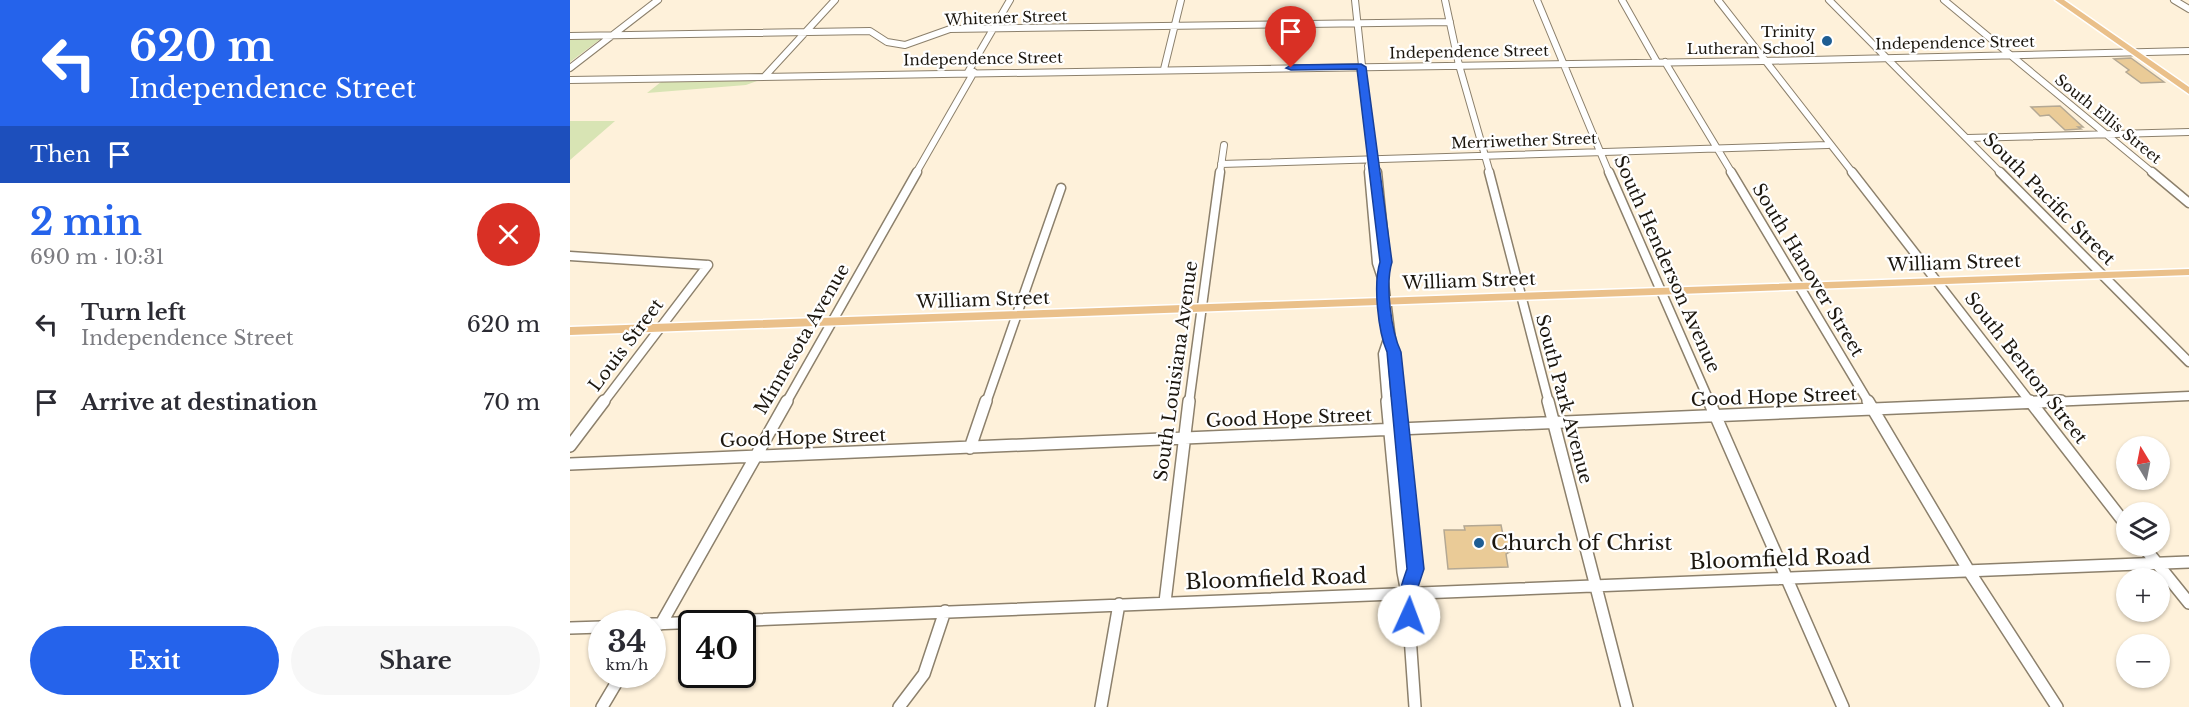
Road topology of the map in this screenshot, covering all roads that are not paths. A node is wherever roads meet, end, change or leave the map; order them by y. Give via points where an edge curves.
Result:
1 (658, 0) edge
2 (835, 0) edge
3 (1010, 0) edge
4 (1181, 0) edge
5 (1355, 0) edge
6 (1444, 0) edge
7 (1537, 0) edge
8 (1622, 0) edge
9 (1718, 0) edge
10 (1829, 0) edge
11 (1944, 0) edge
12 (2059, 0) edge
13 (2174, 0) edge
14 (2189, 9) edge
15 (1450, 22) junction
16 (1357, 23) junction
17 (1173, 26) junction
18 (993, 28) junction
19 (806, 32) junction
20 (570, 36) edge
21 (612, 36) junction
22 (2189, 51) edge
23 (2134, 52) junction
24 (2010, 56) junction
25 (1886, 58) junction
26 (1763, 61) junction
27 (1661, 62) junction
28 (1563, 64) junction
29 (1459, 65) junction
30 (1361, 67) junction
31 (570, 68) edge
32 (1164, 69) junction
33 (971, 72) junction
34 (765, 76) junction
35 (570, 80) edge
36 (2189, 91) edge
37 (2189, 132) edge
38 (2106, 134) junction
39 (1968, 138) junction
40 (1224, 145) dead end
41 (1828, 145) junction
42 (1716, 148) junction
43 (1600, 152) junction
44 (1485, 155) junction
45 (1372, 159) junction
46 (1221, 164) junction
47 (1061, 188) dead end
48 (2189, 202) edge
49 (570, 256) edge
50 (2189, 272) edge
51 (2103, 276) junction
52 (1936, 282) junction
53 (1800, 287) junction
54 (1662, 292) junction
55 (1520, 297) junction
56 (1385, 302) junction
57 (1203, 309) junction
58 (1018, 316) junction
59 (832, 323) junction
60 (657, 330) junction
61 (570, 331) edge
62 (1388, 339) junction
63 (2189, 362) edge
64 (2189, 396) edge
65 (2031, 403) junction
66 (1872, 410) junction
67 (1716, 416) junction
68 (1554, 423) junction
69 (1401, 429) junction
70 (1388, 430) junction
71 (1184, 439) junction
72 (570, 446) edge
73 (970, 448) junction
74 (754, 458) junction
75 (570, 464) edge
76 (2116, 512) edge
77 (2151, 556) edge
78 (2189, 562) edge
79 (2157, 563) junction
80 (1969, 571) junction
81 (1788, 578) junction
82 (1596, 585) junction
83 (1407, 593) junction
84 (1165, 602) junction
85 (2189, 603) edge
86 (1119, 604) junction
87 (665, 610) edge
88 (945, 610) junction
89 (666, 624) edge
90 (588, 627) edge
91 (570, 628) edge
92 (613, 688) edge
93 (602, 707) edge
94 (899, 707) edge
95 (1101, 707) edge
96 (1415, 707) edge
97 (1627, 707) edge
98 (1843, 707) edge
99 (2057, 707) edge

1 - 21 street
2 - 19 street
3 - 18 street, Minnesota Avenue
4 - 17 street
5 - 16 street
6 - 15 street, South Park Avenue
7 - 28 street, South Henderson Avenue
8 - 27 street, South Hanover Street
9 - 26 street, South Benton Street
10 - 25 street, South Pacific Street
11 - 24 street, South Ellis Street
12 - 23 main road
13 - 14 street
15 - 16 street, Whitener Street
15 - 29 street, South Park Avenue
16 - 17 street, Whitener Street
16 - 30 street
17 - 18 street, Whitener Street
17 - 32 street
18 - 19 street, Whitener Street via 950,29 914,43 900,44 888,43 870,31
18 - 33 street, Minnesota Avenue
19 - 21 street, Whitener Street
19 - 34 street
20 - 21 street, Whitener Street
21 - 31 street
22 - 23 street, Independence Street
23 - 24 street, Independence Street
23 - 36 main road
24 - 25 street, Independence Street
24 - 38 street, South Ellis Street
25 - 26 street, Independence Street
25 - 39 street, South Pacific Street
26 - 27 street, Independence Street
26 - 41 street, South Benton Street
27 - 28 street, Independence Street
27 - 42 street, South Hanover Street
28 - 29 street, Independence Street
28 - 43 street, South Henderson Avenue
29 - 30 street, Independence Street
29 - 44 street, South Park Avenue
30 - 32 street, Independence Street
30 - 45 street
32 - 33 street, Independence Street
33 - 34 street, Independence Street
33 - 59 street, Minnesota Avenue
34 - 35 street, Independence Street
37 - 38 street
38 - 39 street
38 - 48 street, South Ellis Street
39 - 51 street, South Pacific Street
40 - 46 street, South Louisiana Avenue
41 - 42 street, Merriwether Street
41 - 52 street, South Benton Street
42 - 43 street, Merriwether Street
42 - 53 street, South Hanover Street
43 - 44 street, Merriwether Street
43 - 54 street, South Henderson Avenue
44 - 45 street, Merriwether Street
44 - 55 street, South Park Avenue
45 - 46 street, Merriwether Street
45 - 56 street via 1368,166 1377,263
46 - 57 street, South Louisiana Avenue
47 - 58 street
49 - 60 street, Louis Street via 708,265
50 - 51 main road, William Street
51 - 52 main road, William Street
51 - 63 street, South Pacific Street
52 - 53 main road, William Street
52 - 65 street, South Benton Street
53 - 54 main road, William Street
53 - 66 street, South Hanover Street
54 - 55 main road, William Street
54 - 67 street, South Henderson Avenue
55 - 56 main road, William Street
55 - 68 street, South Park Avenue
56 - 57 main road, William Street
56 - 62 street
57 - 58 main road, William Street
57 - 71 street, South Louisiana Avenue
58 - 59 main road, William Street
58 - 73 street
59 - 60 main road, William Street
59 - 74 street, Minnesota Avenue
60 - 61 main road, William Street
60 - 72 street, Louis Street
62 - 69 street via 1394,352
62 - 70 street via 1383,354
64 - 65 street, Good Hope Street
65 - 66 street, Good Hope Street
65 - 76 street, South Benton Street
66 - 67 street, Good Hope Street
66 - 80 street, South Hanover Street
67 - 68 street, Good Hope Street
67 - 81 street, South Henderson Avenue
68 - 69 street, Good Hope Street
68 - 82 street, South Park Avenue
69 - 70 street, Good Hope Street
69 - 83 street via 1415,569
70 - 71 street, Good Hope Street
70 - 83 street
71 - 73 street, Good Hope Street
71 - 84 street, South Louisiana Avenue
73 - 74 street, Good Hope Street
74 - 75 street, Good Hope Street
74 - 87 street, Minnesota Avenue
77 - 79 street
78 - 79 street, Bloomfield Road
79 - 80 street, Bloomfield Road
79 - 85 street
80 - 81 street, Bloomfield Road
80 - 99 street, South Hanover Street
81 - 82 street, Bloomfield Road
81 - 98 street, South Henderson Avenue
82 - 83 street, Bloomfield Road
82 - 97 street, South Park Avenue
83 - 84 street, Bloomfield Road
83 - 96 street
84 - 86 street, Bloomfield Road
86 - 88 street, Bloomfield Road
86 - 95 street
88 - 89 street, Bloomfield Road
88 - 94 street via 924,674
90 - 91 street
92 - 93 street

